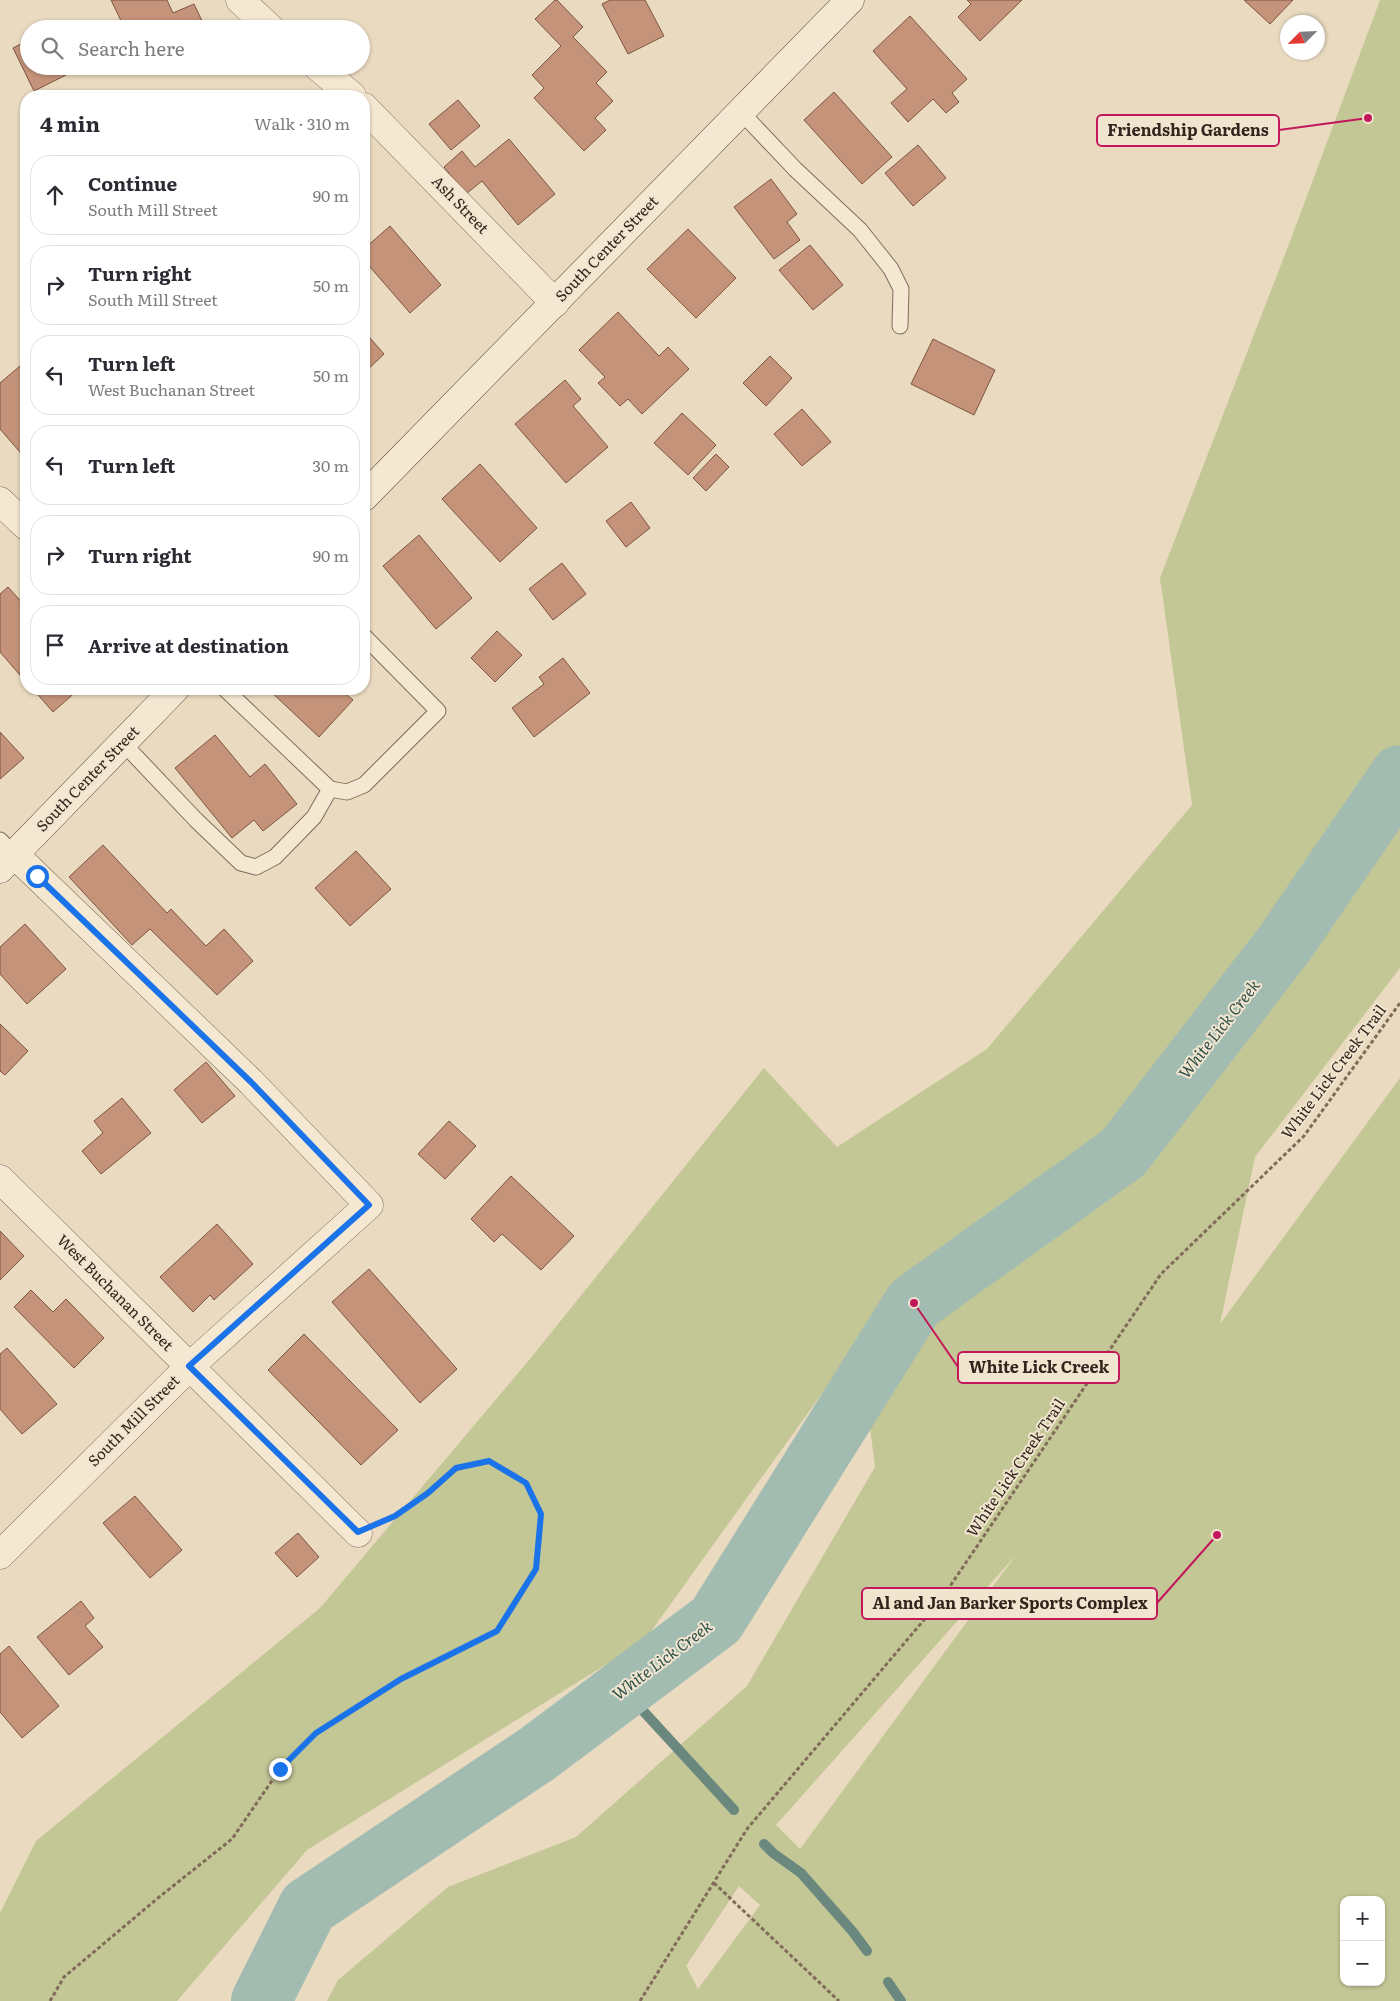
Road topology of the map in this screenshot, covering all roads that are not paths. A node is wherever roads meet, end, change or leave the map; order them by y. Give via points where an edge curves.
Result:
1 (240, 0) edge
2 (850, 0) edge
3 (261, 20) edge
4 (328, 75) edge
5 (345, 90) edge
6 (741, 112) junction
7 (370, 113) edge
8 (555, 303) junction
9 (900, 326) dead end
10 (370, 491) edge
11 (1, 503) edge
12 (20, 520) edge
13 (370, 642) edge
14 (169, 695) edge
15 (231, 695) edge
16 (123, 743) junction
17 (330, 790) junction
18 (5, 855) edge
19 (0, 1179) edge
20 (189, 1366) junction
21 (358, 1532) road end
22 (2, 1548) edge

1 - 3 street
2 - 6 street, South Center Street
4 - 5 street
6 - 8 street, South Center Street
6 - 9 lane via 860,230 892,269 901,289
7 - 8 street, Ash Street
8 - 10 street, South Center Street
11 - 12 street
13 - 17 lane via 438,711 364,785 347,792
14 - 16 street, South Center Street
15 - 17 lane
16 - 17 lane via 241,863 256,867 275,857 314,817
16 - 18 street, South Center Street
18 - 20 street, South Mill Street via 251,1082 369,1205
19 - 20 street, West Buchanan Street
20 - 21 street, West Buchanan Street
20 - 22 street, South Mill Street

